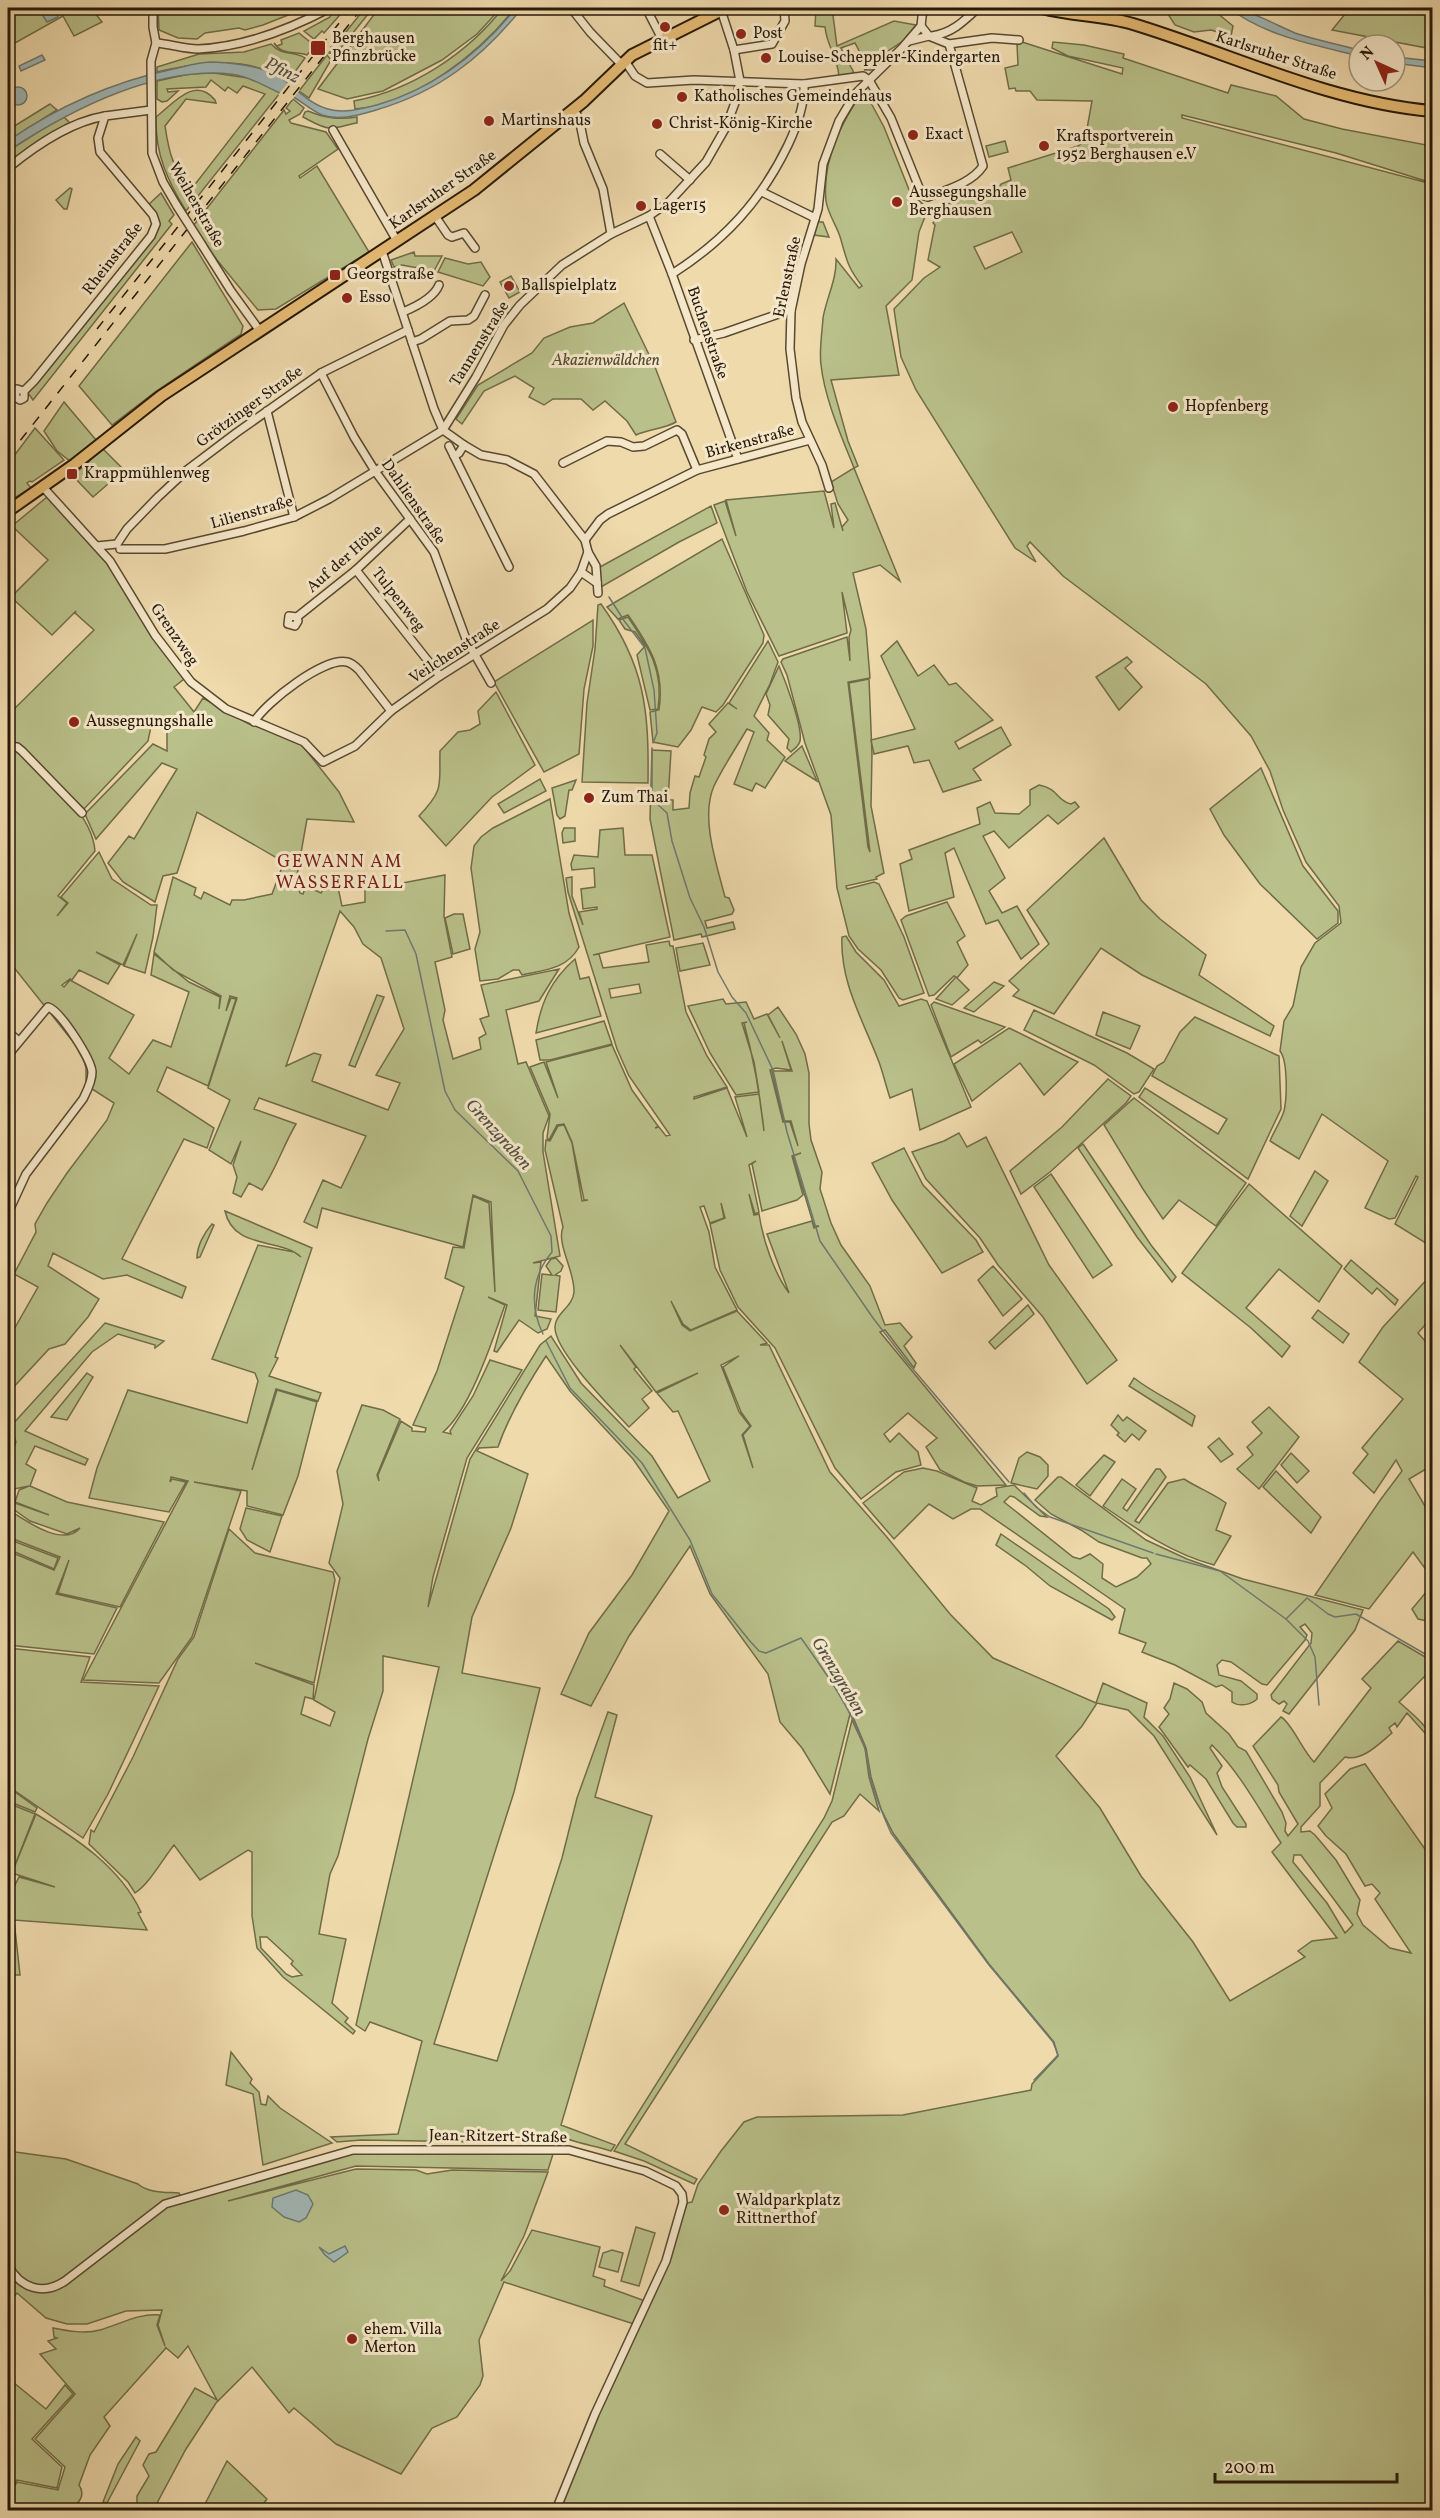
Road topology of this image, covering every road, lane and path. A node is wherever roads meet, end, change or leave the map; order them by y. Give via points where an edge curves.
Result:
1 (153, 8) edge
2 (330, 8) edge
3 (571, 8) edge
4 (646, 8) edge
5 (784, 8) edge
6 (923, 8) edge
7 (978, 8) edge
8 (1042, 8) edge
9 (724, 9) edge
10 (1088, 12) edge
11 (921, 26) junction
12 (929, 36) junction
13 (662, 39) junction
14 (909, 40) junction
15 (1019, 40) dead end
16 (156, 43) junction
17 (949, 44) junction
18 (734, 50) junction
19 (623, 62) junction
20 (869, 80) junction
21 (740, 81) junction
22 (804, 84) junction
23 (151, 110) junction
24 (574, 110) junction
25 (1432, 111) edge
26 (105, 116) junction
27 (333, 130) dead end
28 (660, 154) dead end
29 (8, 168) edge
30 (690, 180) junction
31 (762, 192) junction
32 (435, 216) junction
33 (649, 216) junction
34 (815, 218) junction
35 (610, 234) junction
36 (397, 241) junction
37 (475, 248) dead end
38 (382, 250) junction
39 (672, 274) junction
40 (439, 285) dead end
41 (485, 295) dead end
42 (791, 311) junction
43 (403, 312) junction
44 (408, 330) junction
45 (260, 331) junction
46 (694, 340) junction
47 (412, 342) junction
48 (321, 373) junction
49 (24, 391) dead end
50 (267, 411) junction
51 (442, 430) junction
52 (810, 440) junction
53 (465, 445) junction
54 (449, 446) dead end
55 (454, 456) junction
56 (738, 459) junction
57 (563, 464) dead end
58 (697, 470) junction
59 (375, 471) junction
60 (42, 486) junction
61 (829, 488) dead end
62 (8, 511) edge
63 (294, 517) junction
64 (410, 519) junction
65 (585, 540) junction
66 (97, 546) junction
67 (119, 547) junction
68 (588, 552) junction
69 (110, 561) junction
70 (509, 567) dead end
71 (356, 570) junction
72 (581, 572) junction
73 (597, 583) junction
74 (598, 593) dead end
75 (297, 617) dead end
76 (475, 654) junction
77 (440, 676) junction
78 (491, 683) dead end
79 (391, 711) junction
80 (254, 722) junction
81 (8, 746) edge
82 (323, 762) joint
83 (82, 813) dead end
84 (8, 1032) edge
85 (19, 1041) junction
86 (8, 1055) edge
87 (8, 1213) edge
88 (8, 2265) edge
89 (556, 2511) edge

1 - 16 street, Weiherstraße
2 - 16 street via 283,29 235,43 195,49
3 - 19 street
4 - 13 street
5 - 18 street via 785,21 772,44
6 - 11 street
7 - 12 street via 946,34
8 - 10 main road, Karlsruher Straße
9 - 13 main road, Karlsruher Straße
9 - 18 street, Tannenstraße
10 - 25 main road, Karlsruher Straße via 1300,82
11 - 12 street
11 - 14 street, Erlenstraße
12 - 14 street
12 - 17 street
13 - 19 main road, Karlsruher Straße
14 - 20 street, Erlenstraße
15 - 17 street via 992,38
16 - 23 street, Weiherstraße
17 - 20 street via 983,166 970,178 928,197 922,195 891,118
18 - 21 street, Tannenstraße
19 - 21 street via 647,84
19 - 24 main road, Karlsruher Straße
20 - 22 street via 863,76
20 - 34 street, Erlenstraße via 848,104 828,146
21 - 22 street
21 - 30 street, Tannenstraße via 726,127 706,162
22 - 31 street via 796,128
23 - 26 street
23 - 45 street, Weiherstraße, bridge via 152,153 163,182
24 - 32 main road, Karlsruher Straße
24 - 35 street via 603,189
26 - 29 street via 63,131
26 - 49 street, Rheinstraße via 97,144 100,152 153,215 156,224 151,236
27 - 36 street
28 - 30 street
30 - 33 street, Tannenstraße
31 - 34 street
31 - 39 street via 716,244
32 - 36 main road, Karlsruher Straße
32 - 37 street via 449,237 464,233
33 - 35 street, Tannenstraße
33 - 39 street, Buchenstraße
34 - 42 street, Erlenstraße
35 - 51 street, Tannenstraße via 562,265 514,311
36 - 38 main road, Karlsruher Straße
38 - 43 street
38 - 45 main road, Karlsruher Straße
39 - 46 street, Buchenstraße
40 - 43 street via 437,292
41 - 47 street via 468,320 450,321
42 - 46 street
42 - 52 street, Erlenstraße via 790,349 796,398
43 - 44 street
44 - 47 street
44 - 48 street, Grötzinger Straße
45 - 60 main road, Karlsruher Straße via 161,396
46 - 56 street, Buchenstraße
47 - 51 street
48 - 50 street, Grötzinger Straße
48 - 59 street, Dahlienstraße
50 - 63 street
50 - 67 street, Grötzinger Straße via 187,470 127,529
51 - 53 street
51 - 59 street, Lilienstraße
52 - 56 street, Birkenstraße
52 - 61 street, Erlenstraße
53 - 55 street
53 - 65 street via 534,474
54 - 55 street
55 - 70 street
56 - 58 street, Birkenstraße
57 - 58 street via 607,441 644,446 680,431
58 - 65 street, Birkenstraße via 608,514
59 - 63 street, Lilienstraße
59 - 64 street, Dahlienstraße
60 - 62 main road, Karlsruher Straße
60 - 66 street, Grenzweg
63 - 67 street, Lilienstraße via 165,549
64 - 71 street, Auf der Höhe
64 - 76 street, Dahlienstraße via 434,552
65 - 68 street
66 - 67 street
66 - 69 street, Grenzweg
67 - 69 street
68 - 72 street, Veilchenstraße
68 - 73 street via 596,566
69 - 80 street, Grenzweg via 183,674 215,702
71 - 75 street, Auf der Höhe
71 - 77 street, Tulpenweg
72 - 73 street
72 - 76 street, Veilchenstraße via 547,609
73 - 74 street
76 - 77 street, Veilchenstraße
76 - 78 street, Dahlienstraße
77 - 79 street, Veilchenstraße
79 - 80 street via 354,664 344,662 301,680 274,699
79 - 82 street, Veilchenstraße via 355,746
80 - 82 street, Grenzweg via 304,742
81 - 83 street via 22,751
84 - 85 street
85 - 86 street
85 - 87 street via 48,1007 57,1013 92,1071 83,1099 26,1174
88 - 89 street, Jean-Ritzert-Straße via 24,2285 49,2289 170,2202 353,2150 564,2150 645,2172 681,2191 681,2213 666,2262 595,2414

